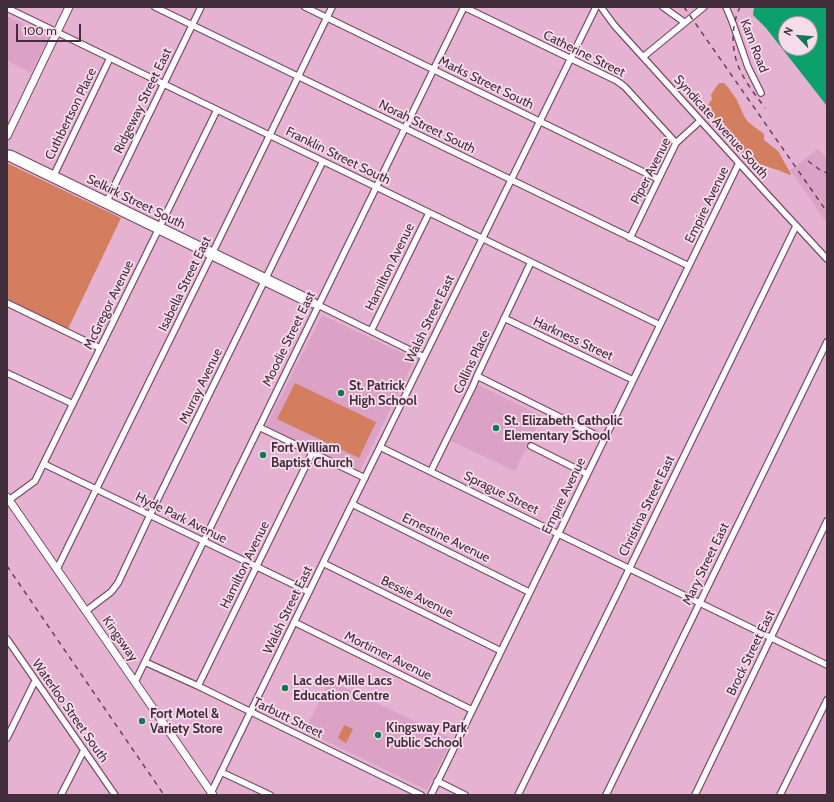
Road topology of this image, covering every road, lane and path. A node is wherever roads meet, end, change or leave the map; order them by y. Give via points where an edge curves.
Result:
1 (69, 7) edge
2 (155, 7) edge
3 (201, 7) edge
4 (305, 7) edge
5 (332, 7) edge
6 (464, 7) edge
7 (596, 7) edge
8 (601, 7) edge
9 (663, 7) edge
10 (704, 7) edge
11 (726, 7) edge
12 (7, 8) edge
13 (327, 17) junction
14 (684, 22) junction
15 (193, 25) junction
16 (57, 32) junction
17 (643, 57) junction
18 (110, 58) junction
19 (570, 59) junction
20 (433, 69) junction
21 (298, 76) junction
22 (164, 84) junction
23 (762, 93) dead end
24 (217, 110) junction
25 (540, 121) junction
26 (700, 121) junction
27 (404, 128) junction
28 (269, 135) junction
29 (7, 136) edge
30 (676, 142) junction
31 (7, 153) edge
32 (7, 157) edge
33 (323, 161) junction
34 (739, 163) junction
35 (53, 177) junction
36 (658, 179) junction
37 (511, 180) junction
38 (376, 186) junction
39 (107, 203) junction
40 (429, 213) junction
41 (796, 226) junction
42 (159, 228) junction
43 (630, 238) junction
44 (482, 239) junction
45 (212, 254) junction
46 (827, 259) edge
47 (531, 262) junction
48 (688, 266) junction
49 (265, 280) junction
50 (7, 303) edge
51 (318, 305) junction
52 (504, 318) junction
53 (660, 325) junction
54 (371, 331) junction
55 (827, 342) edge
56 (100, 348) junction
57 (424, 357) junction
58 (7, 373) edge
59 (477, 376) junction
60 (633, 380) junction
61 (73, 404) junction
62 (259, 427) junction
63 (604, 439) junction
64 (531, 446) dead end
65 (380, 447) junction
66 (312, 453) junction
67 (44, 464) junction
68 (431, 471) junction
69 (587, 474) junction
70 (365, 478) junction
71 (97, 489) junction
72 (8, 498) edge
73 (352, 504) junction
74 (150, 515) junction
75 (827, 521) edge
76 (558, 534) junction
77 (203, 541) junction
78 (323, 563) junction
79 (256, 566) junction
80 (629, 568) junction
81 (57, 569) junction
82 (309, 592) junction
83 (529, 592) junction
84 (700, 603) junction
85 (86, 611) junction
86 (294, 622) junction
87 (770, 637) junction
88 (7, 639) edge
89 (500, 651) junction
90 (145, 662) junction
91 (827, 665) edge
92 (35, 681) junction
93 (134, 682) junction
94 (198, 686) junction
95 (827, 700) edge
96 (472, 710) junction
97 (250, 712) junction
98 (7, 738) edge
99 (84, 750) junction
100 (221, 772) junction
101 (437, 781) junction
102 (212, 794) edge
103 (61, 795) edge
104 (115, 795) edge
105 (270, 795) edge
106 (421, 795) edge
107 (431, 795) edge
108 (465, 795) edge
109 (518, 795) edge
110 (606, 795) edge
111 (694, 795) edge
112 (780, 795) edge

1 - 16 main road
2 - 15 street, Norah Street South
3 - 15 street, Ridgeway Street East
4 - 13 street, Marks Street South
5 - 13 street, Isabella Street East
6 - 19 street, Catherine Street
6 - 20 street, Moodie Street East
7 - 19 street, Walsh Street East
8 - 17 street, Syndicate Avenue South
9 - 14 street
10 - 14 street
11 - 23 street, Kam Road via 748,67
12 - 16 street, Franklin Street South
13 - 20 street, Marks Street South
13 - 21 street, Isabella Street East
14 - 17 street
15 - 21 street, Norah Street South
15 - 22 street, Ridgeway Street East
16 - 18 street, Franklin Street South
16 - 29 main road
17 - 26 street, Syndicate Avenue South
18 - 22 street, Franklin Street South
18 - 35 street, Cuthbertson Place
19 - 25 street, Walsh Street East
19 - 30 street, Catherine Street via 625,87
20 - 25 street, Marks Street South
20 - 27 street, Moodie Street East
21 - 27 street, Norah Street South
21 - 28 street, Isabella Street East
22 - 24 street, Franklin Street South
22 - 39 street, Ridgeway Street East
24 - 28 street, Franklin Street South
24 - 42 street, McGregor Avenue
25 - 36 street, Marks Street South
25 - 37 street, Walsh Street East
26 - 30 street, Piper Avenue
26 - 34 street, Syndicate Avenue South
27 - 37 street, Norah Street South
27 - 38 street, Moodie Street East
28 - 33 street, Franklin Street South
28 - 45 street, Isabella Street East
30 - 36 street, Piper Avenue
31 - 35 street, Selkirk Street South
32 - 35 street, Selkirk Street South
33 - 38 street, Franklin Street South
33 - 49 street, Murray Avenue
34 - 41 street, Syndicate Avenue South
34 - 48 street, Empire Avenue
35 - 39 street, Selkirk Street South
36 - 43 street, Piper Avenue
37 - 43 street, Norah Street South
37 - 44 street, Walsh Street East
38 - 40 street, Franklin Street South
38 - 51 street, Moodie Street East
39 - 42 street, Selkirk Street South
40 - 44 street, Franklin Street South
40 - 54 street, Hamilton Avenue
41 - 46 street, Syndicate Avenue South
41 - 80 street, Christina Street East
42 - 45 street, Selkirk Street South
42 - 56 street, McGregor Avenue
43 - 48 street, Norah Street South
44 - 47 street, Franklin Street South
44 - 57 street, Walsh Street East
45 - 49 street, Selkirk Street South
45 - 71 street, Isabella Street East
47 - 52 street, Collins Place
47 - 53 street, Franklin Street South
48 - 53 street, Empire Avenue
49 - 51 street, Selkirk Street South via 309,304
49 - 74 street, Murray Avenue
50 - 56 street
51 - 54 street, Selkirk Street South
51 - 62 street, Moodie Street East
52 - 59 street, Collins Place
52 - 60 street, Harkness Street
53 - 60 street, Empire Avenue
54 - 57 street, Selkirk Street South
55 - 84 street, Mary Street East
56 - 61 street, McGregor Avenue
57 - 65 street, Walsh Street East
58 - 61 street
59 - 63 street
59 - 68 street, Collins Place
60 - 63 street, Empire Avenue
61 - 67 street, McGregor Avenue
62 - 66 street
62 - 77 street, Moodie Street East
63 - 69 street, Empire Avenue
64 - 69 street
65 - 68 street, Sprague Street
65 - 70 street, Walsh Street East
66 - 70 street
66 - 79 street, Hamilton Avenue
67 - 71 street, Hyde Park Avenue
67 - 72 street, McGregor Avenue via 35,480
68 - 76 street, Sprague Street
69 - 76 street, Empire Avenue
70 - 73 street, Walsh Street East
71 - 74 street, Hyde Park Avenue
71 - 81 street, Isabella Street East
72 - 81 main road, Kingsway
73 - 78 street, Walsh Street East
73 - 83 street, Ernestine Avenue
74 - 77 street, Hyde Park Avenue
74 - 85 street, Murray Avenue via 115,588
75 - 87 street, Brock Street East
76 - 80 street, Sprague Street
76 - 83 street, Empire Avenue
77 - 79 street, Hyde Park Avenue
77 - 90 street, Moodie Street East
78 - 82 street, Walsh Street East
78 - 89 street, Bessie Avenue
79 - 82 street, Hyde Park Avenue
79 - 94 street, Hamilton Avenue
80 - 84 street, Sprague Street
80 - 109 street, Christina Street East
81 - 85 main road, Kingsway
82 - 86 street, Walsh Street East
83 - 89 street, Empire Avenue
84 - 87 street, Sprague Street
84 - 110 street, Mary Street East
85 - 93 main road, Kingsway
86 - 96 street, Mortimer Avenue
86 - 97 street, Walsh Street East
87 - 91 street, Sprague Street
87 - 111 street, Brock Street East
88 - 92 street, Waterloo Street South
89 - 96 street, Empire Avenue
90 - 93 street, Moodie Street East
90 - 94 street, Tarbutt Street
92 - 98 street
92 - 99 street, Waterloo Street South
93 - 102 main road, Kingsway
94 - 97 street, Tarbutt Street
95 - 112 street
96 - 101 street, Empire Avenue
97 - 100 street, Walsh Street East
97 - 106 street, Tarbutt Street
99 - 103 street
99 - 104 street, Waterloo Street South
100 - 102 street, Walsh Street East
100 - 105 street
101 - 107 street, Empire Avenue
101 - 108 street

